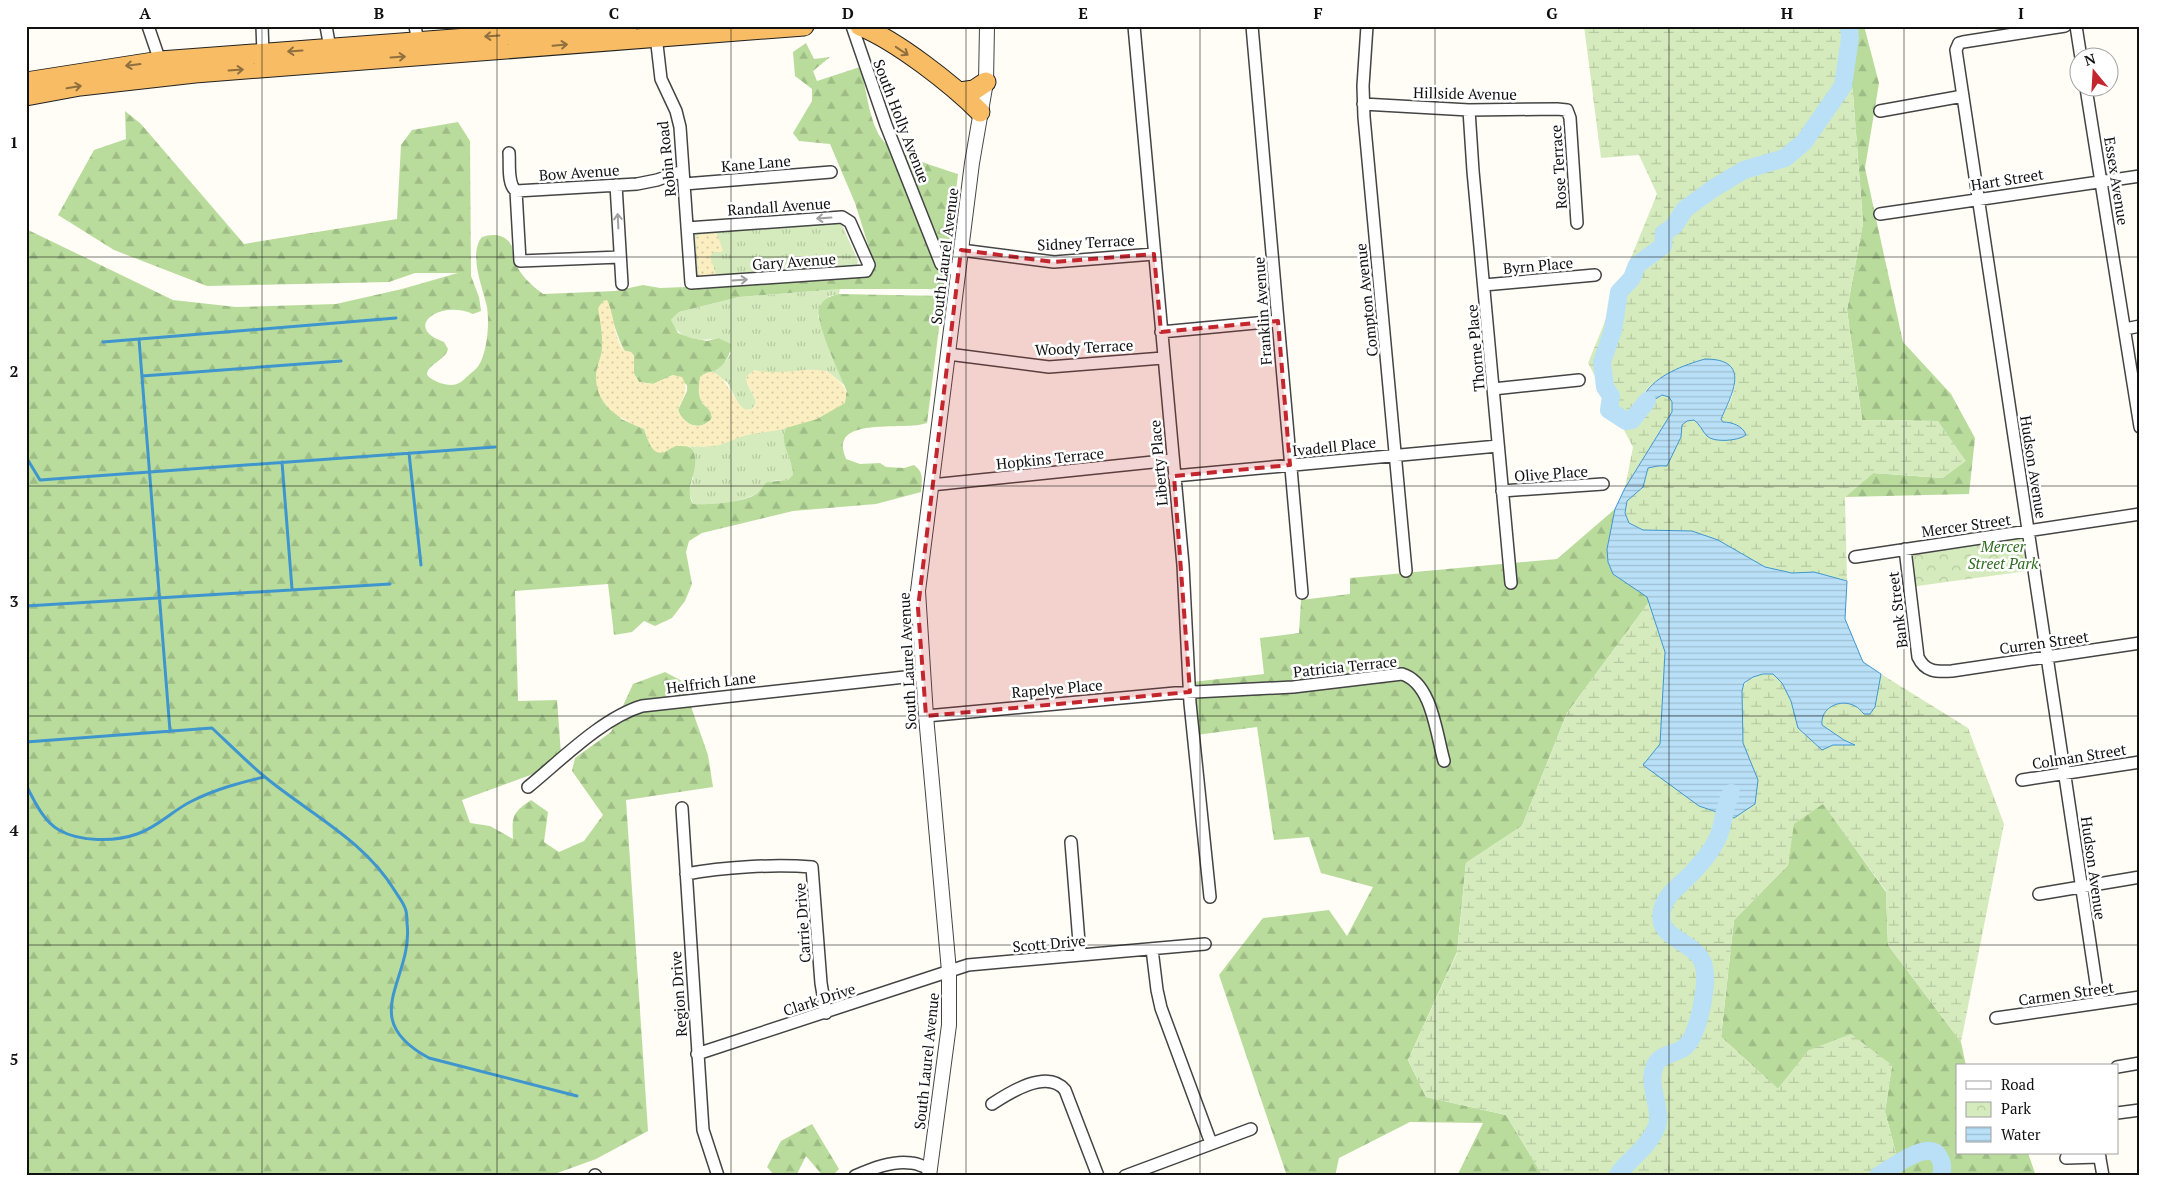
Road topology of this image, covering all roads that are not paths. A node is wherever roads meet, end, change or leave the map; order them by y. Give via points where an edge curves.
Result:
1 (148, 26) edge
2 (262, 26) edge
3 (326, 26) edge
4 (628, 26) edge
5 (804, 26) edge
6 (852, 26) edge
7 (860, 26) edge
8 (987, 26) edge
9 (1134, 26) edge
10 (1252, 26) edge
11 (1367, 26) edge
12 (2065, 26) edge
13 (2076, 26) edge
14 (557, 29) edge
15 (416, 34) edge
16 (656, 36) junction
17 (330, 48) junction
18 (2079, 48) edge
19 (263, 53) junction
20 (160, 61) junction
21 (26, 82) edge
22 (986, 82) junction
23 (960, 92) junction
24 (26, 96) edge
25 (1962, 96) junction
26 (2088, 98) edge
27 (1363, 104) junction
28 (1469, 110) junction
29 (1567, 110) joint
30 (1880, 111) dead end
31 (980, 112) junction
32 (509, 153) dead end
33 (683, 171) junction
34 (831, 172) dead end
35 (2140, 176) edge
36 (2102, 181) junction
37 (684, 184) junction
38 (616, 185) junction
39 (516, 191) junction
40 (1978, 198) junction
41 (1880, 214) dead end
42 (1577, 223) dead end
43 (687, 228) junction
44 (858, 241) joint
45 (961, 250) junction
46 (1154, 254) junction
47 (620, 257) junction
48 (958, 270) junction
49 (1595, 275) dead end
50 (691, 283) joint
51 (622, 284) dead end
52 (1484, 284) junction
53 (1278, 321) junction
54 (2140, 326) edge
55 (2125, 328) junction
56 (1161, 332) junction
57 (948, 354) junction
58 (1163, 358) junction
59 (1579, 380) dead end
60 (1493, 389) junction
61 (2140, 427) edge
62 (1498, 446) junction
63 (1395, 455) junction
64 (1172, 460) junction
65 (1290, 465) junction
66 (1174, 476) junction
67 (1603, 484) dead end
68 (931, 486) junction
69 (1502, 491) junction
70 (2140, 514) edge
71 (2028, 531) junction
72 (1905, 549) junction
73 (1856, 557) dead end
74 (1406, 571) dead end
75 (1511, 583) dead end
76 (1302, 593) dead end
77 (2140, 643) edge
78 (2047, 657) junction
79 (1952, 670) joint
80 (923, 674) junction
81 (1190, 692) junction
82 (926, 716) junction
83 (1444, 760) dead end
84 (2140, 762) edge
85 (2064, 773) junction
86 (2022, 780) dead end
87 (528, 787) dead end
88 (682, 808) dead end
89 (1071, 842) dead end
90 (686, 874) junction
91 (2140, 877) edge
92 (2082, 887) junction
93 (2039, 894) dead end
94 (1210, 898) dead end
95 (1205, 944) dead end
96 (1152, 949) junction
97 (1080, 955) junction
98 (950, 971) junction
99 (2140, 997) edge
100 (2099, 1003) junction
101 (826, 1013) junction
102 (1996, 1018) dead end
103 (697, 1054) junction
104 (2140, 1063) edge
105 (2118, 1067) edge
106 (992, 1104) dead end
107 (2140, 1110) edge
108 (2118, 1113) edge
109 (1252, 1129) dead end
110 (1211, 1143) junction
111 (2100, 1155) edge
112 (2066, 1158) dead end
113 (930, 1172) edge
114 (718, 1176) edge
115 (855, 1176) edge
116 (1098, 1176) edge
117 (1125, 1176) edge
118 (2103, 1176) edge

1 - 20 street
2 - 19 street
3 - 17 street
4 - 14 highway
5 - 16 highway
6 - 48 street, South Holly Avenue via 886,125 941,264
7 -> 23 highway via 888,41
8 - 22 street, South Laurel Avenue
9 - 46 street, Liberty Place
10 - 53 street, Franklin Avenue
11 - 27 street, Compton Avenue
12 - 25 street, Hudson Avenue via 1959,43 1956,50
13 - 18 street
14 -> 15 highway
15 - 17 highway
24 -> 16 highway via 195,73
16 - 33 street, Robin Road via 661,79 678,119
17 -> 19 highway
19 - 20 highway
20 -> 21 highway
22 - 23 highway via 974,90
22 - 31 street, South Laurel Avenue
23 - 31 highway
25 - 30 street
25 - 40 street, Hudson Avenue
26 - 36 street, Essex Avenue
27 - 28 street, Hillside Avenue
27 - 63 street, Compton Avenue
28 - 29 street, Hillside Avenue
28 - 52 street, Thorne Place
29 - 42 street, Rose Terrace
31 - 45 street, South Laurel Avenue
32 - 39 street via 511,183
33 - 37 street, Robin Road
33 - 38 street, Bow Avenue via 648,182
34 - 37 street, Kane Lane
35 - 36 street, Hart Street
36 - 40 street, Hart Street
36 - 55 street, Essex Avenue
37 - 43 street, Robin Road
38 - 39 street, Bow Avenue
47 -> 38 street
39 - 47 street via 520,261
40 - 41 street, Hart Street
40 - 71 street, Hudson Avenue
44 -> 43 street, Randall Avenue via 850,222 842,217
43 - 50 street, Robin Road
50 -> 44 street, Gary Avenue via 866,270 869,265
45 - 46 street, Sidney Terrace via 1054,262
45 - 48 street, South Laurel Avenue
46 - 56 street, Liberty Place
47 - 51 street
48 - 57 street, South Laurel Avenue
49 - 52 street, Byrn Place
52 - 60 street, Thorne Place
53 - 56 street
53 - 65 street, Franklin Avenue
54 - 55 street
55 - 61 street, Essex Avenue
56 - 58 street, Liberty Place
57 - 58 street, Woody Terrace via 1049,367
57 - 68 street, South Laurel Avenue
58 - 64 street, Liberty Place
59 - 60 street
60 - 62 street, Thorne Place
62 - 63 street, Ivadell Place
62 - 69 street, Thorne Place
63 - 65 street, Ivadell Place
63 - 74 street, Compton Avenue
64 - 66 street, Liberty Place
64 - 68 street, Hopkins Terrace
65 - 66 street, Ivadell Place
65 - 76 street, Franklin Avenue
66 - 81 street, Liberty Place
67 - 69 street, Olive Place
68 - 80 street, South Laurel Avenue via 918,591
69 - 75 street, Thorne Place
70 - 71 street, Mercer Street
71 - 72 street, Mercer Street
71 - 78 street, Hudson Avenue
72 - 73 street, Mercer Street
72 - 79 street, Bank Street via 1918,657 1931,671
77 - 78 street, Curren Street
78 - 79 street, Curren Street
78 - 85 street, Hudson Avenue
80 - 82 street, South Laurel Avenue
80 - 87 street, Helfrich Lane via 642,706 594,733
81 - 82 street, Rapelye Place
81 - 83 street, Patricia Terrace via 1293,687 1402,674 1416,682 1424,692
81 - 94 street, Liberty Place
82 - 98 street, South Laurel Avenue
84 - 85 street, Colman Street
85 - 86 street, Colman Street
85 - 92 street, Hudson Avenue
88 - 90 street, Region Drive
89 - 97 street
90 - 101 street, Carrie Drive via 812,867
90 - 103 street, Region Drive
91 - 92 street
92 - 93 street
92 - 100 street, Hudson Avenue
95 - 96 street, Scott Drive
96 - 97 street, Scott Drive
96 - 110 street via 1161,1008
97 - 98 street, Scott Drive via 968,965
98 - 101 street, Clark Drive
98 - 113 street, South Laurel Avenue via 949,1025
99 - 100 street, Carmen Street
100 - 102 street, Carmen Street
101 - 103 street, Clark Drive
103 - 114 street, Region Drive via 703,1130
104 - 105 street
106 - 116 street via 1026,1085 1051,1082 1062,1086
107 - 108 street
109 - 110 street
110 - 117 street
111 - 112 street
111 - 118 street
113 - 115 street via 904,1163

